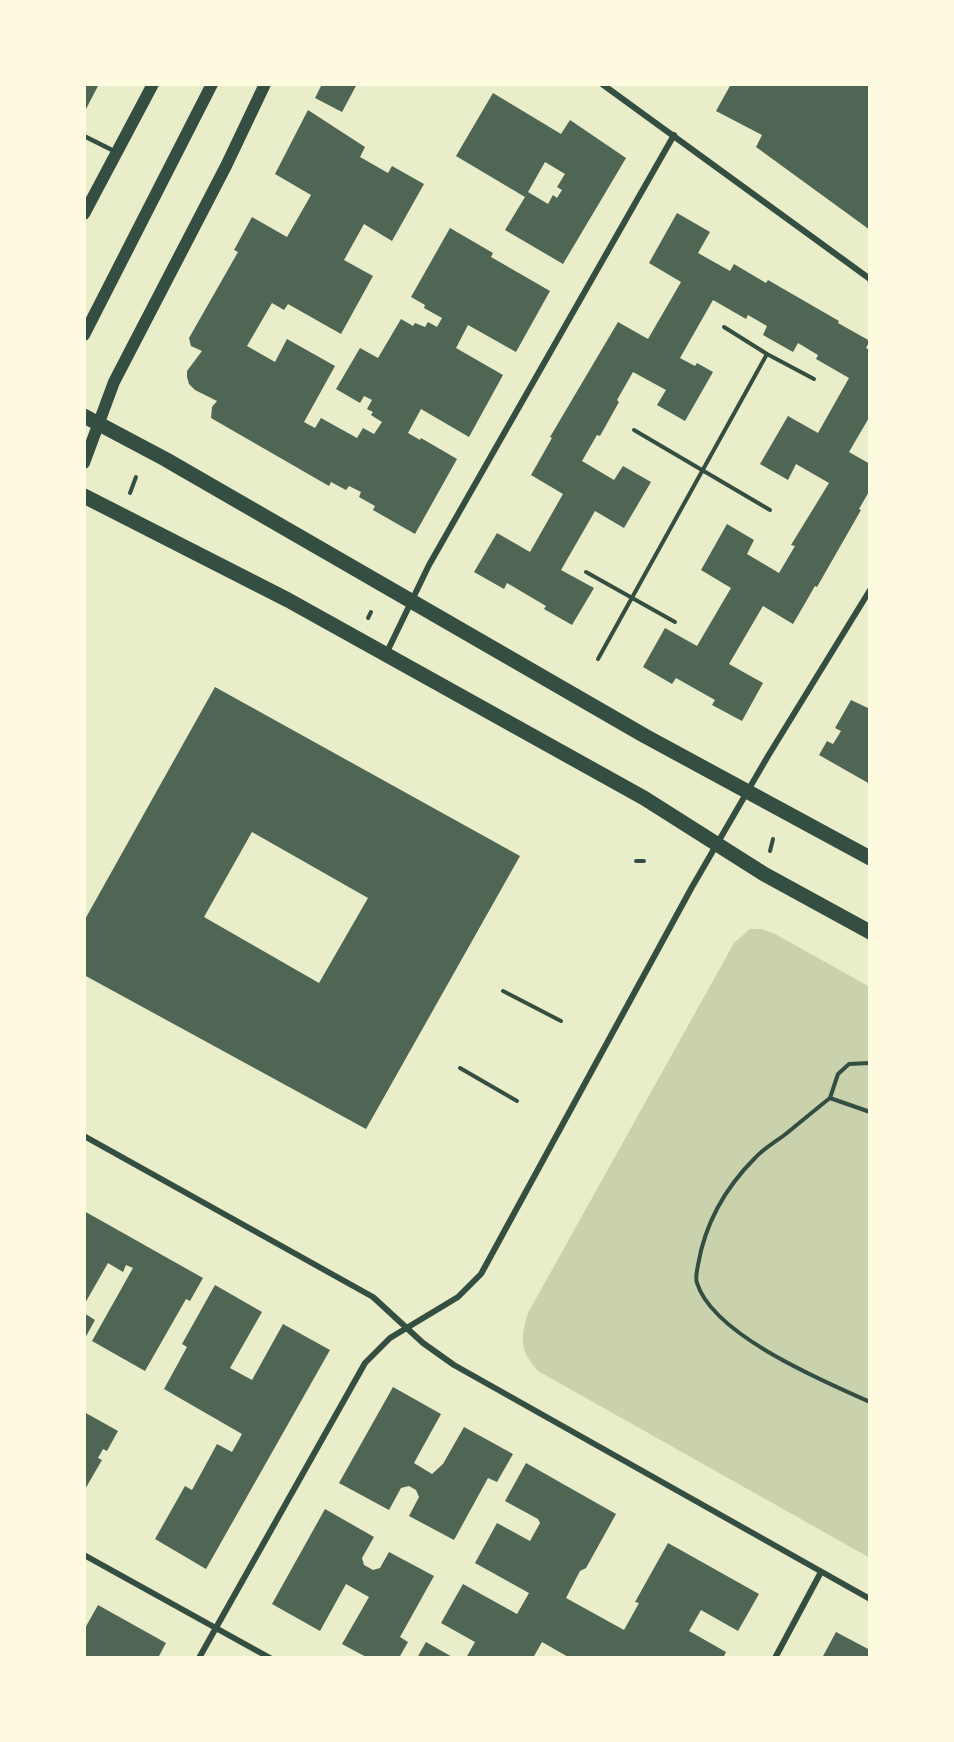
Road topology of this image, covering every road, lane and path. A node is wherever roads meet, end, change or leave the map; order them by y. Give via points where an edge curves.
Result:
1 (153, 84) edge
2 (212, 84) edge
3 (265, 84) edge
4 (602, 84) edge
5 (674, 135) junction
6 (84, 136) edge
7 (117, 153) junction
8 (84, 214) edge
9 (870, 279) edge
10 (724, 327) dead end
11 (84, 334) edge
12 (767, 354) junction
13 (814, 379) dead end
14 (91, 420) edge
15 (634, 430) dead end
16 (84, 463) edge
17 (702, 469) junction
18 (136, 477) dead end
19 (130, 495) dead end
20 (84, 496) edge
21 (770, 510) dead end
22 (586, 572) dead end
23 (870, 590) edge
24 (632, 597) junction
25 (410, 601) junction
26 (371, 612) dead end
27 (368, 618) dead end
28 (675, 621) dead end
29 (385, 655) junction
30 (598, 659) dead end
31 (748, 792) junction
32 (716, 845) junction
33 (870, 858) edge
34 (636, 861) dead end
35 (644, 861) dead end
36 (870, 932) edge
37 (503, 991) dead end
38 (561, 1021) dead end
39 (870, 1063) edge
40 (460, 1068) dead end
41 (830, 1098) junction
42 (517, 1101) dead end
43 (870, 1112) edge
44 (84, 1136) edge
45 (407, 1327) junction
46 (870, 1402) edge
47 (84, 1555) edge
48 (821, 1572) junction
49 (870, 1599) edge
50 (216, 1628) junction
51 (199, 1658) edge
52 (270, 1658) edge
53 (776, 1658) edge

1 - 7 main road
2 - 11 main road
3 - 14 main road via 226,166
4 - 5 street
5 - 9 street
5 - 25 street
6 - 7 lane
7 - 8 main road
10 - 12 path
12 - 13 path
12 - 17 path
14 - 16 main road
14 - 25 main road
15 - 17 path
17 - 21 path
17 - 24 path
18 - 19 path
20 - 29 main road via 278,595
22 - 24 path
23 - 31 street
24 - 28 path
24 - 30 path
25 - 29 street
25 - 31 main road
26 - 27 path
29 - 32 main road via 644,798
31 - 32 street
31 - 33 main road
32 - 36 main road
32 - 45 street via 481,1274 458,1297
34 - 35 path
37 - 38 path
39 - 41 path via 849,1064 838,1074
40 - 42 path
41 - 43 path
41 - 46 path via 756,1156 732,1184 714,1213 700,1252 696,1281 708,1305 726,1323 820,1380
44 - 45 street via 373,1297
45 - 48 street via 454,1365
45 - 50 street via 365,1363
47 - 50 street
48 - 49 street
48 - 53 street
50 - 51 street
50 - 52 street

